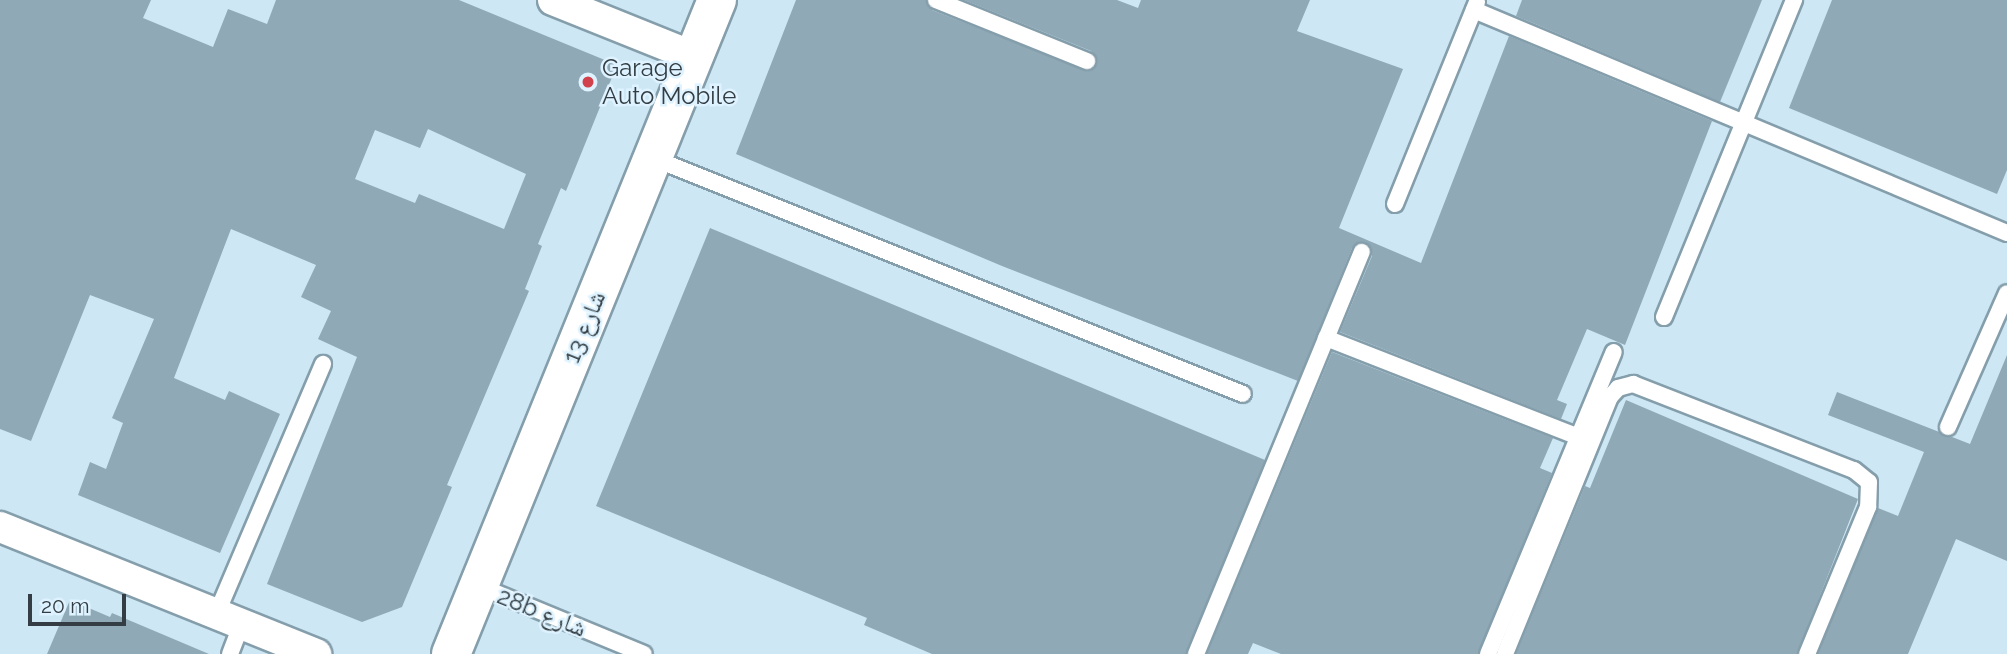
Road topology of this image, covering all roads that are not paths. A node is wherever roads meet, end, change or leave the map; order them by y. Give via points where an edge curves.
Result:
1 (552, 0) edge
2 (717, 0) edge
3 (936, 0) edge
4 (1794, 0) edge
5 (1476, 5) edge
6 (695, 57) junction
7 (1087, 61) dead end
8 (1744, 123) junction
9 (653, 158) junction
10 (1395, 204) dead end
11 (2007, 233) edge
12 (1362, 252) dead end
13 (2007, 293) edge
14 (1664, 317) dead end
15 (1326, 338) junction
16 (1614, 352) dead end
17 (323, 364) dead end
18 (1243, 394) dead end
19 (1948, 427) dead end
20 (1578, 437) junction
21 (0, 527) edge
22 (480, 586) junction
23 (228, 620) junction
24 (230, 654) edge
25 (316, 654) edge
26 (451, 654) edge
27 (644, 654) edge
28 (1196, 654) edge
29 (1488, 654) edge
30 (1505, 654) edge
31 (1807, 654) edge

1 - 6 street
2 - 6 street, شارع 13
3 - 7 lane
4 - 8 lane
5 - 8 lane
5 - 10 lane
6 - 9 street, شارع 13
8 - 11 lane
8 - 14 lane
9 - 18 lane
9 - 22 street, شارع 13
12 - 15 lane
13 - 19 lane
15 - 20 lane
15 - 28 lane
16 - 20 lane
17 - 23 lane
20 - 29 lane
21 - 23 street
22 - 26 street, شارع 13
22 - 27 lane, 28b شارع
23 - 24 lane
23 - 25 street
30 - 31 lane via 1610,397 1618,388 1633,384 1854,470 1869,482 1868,507

